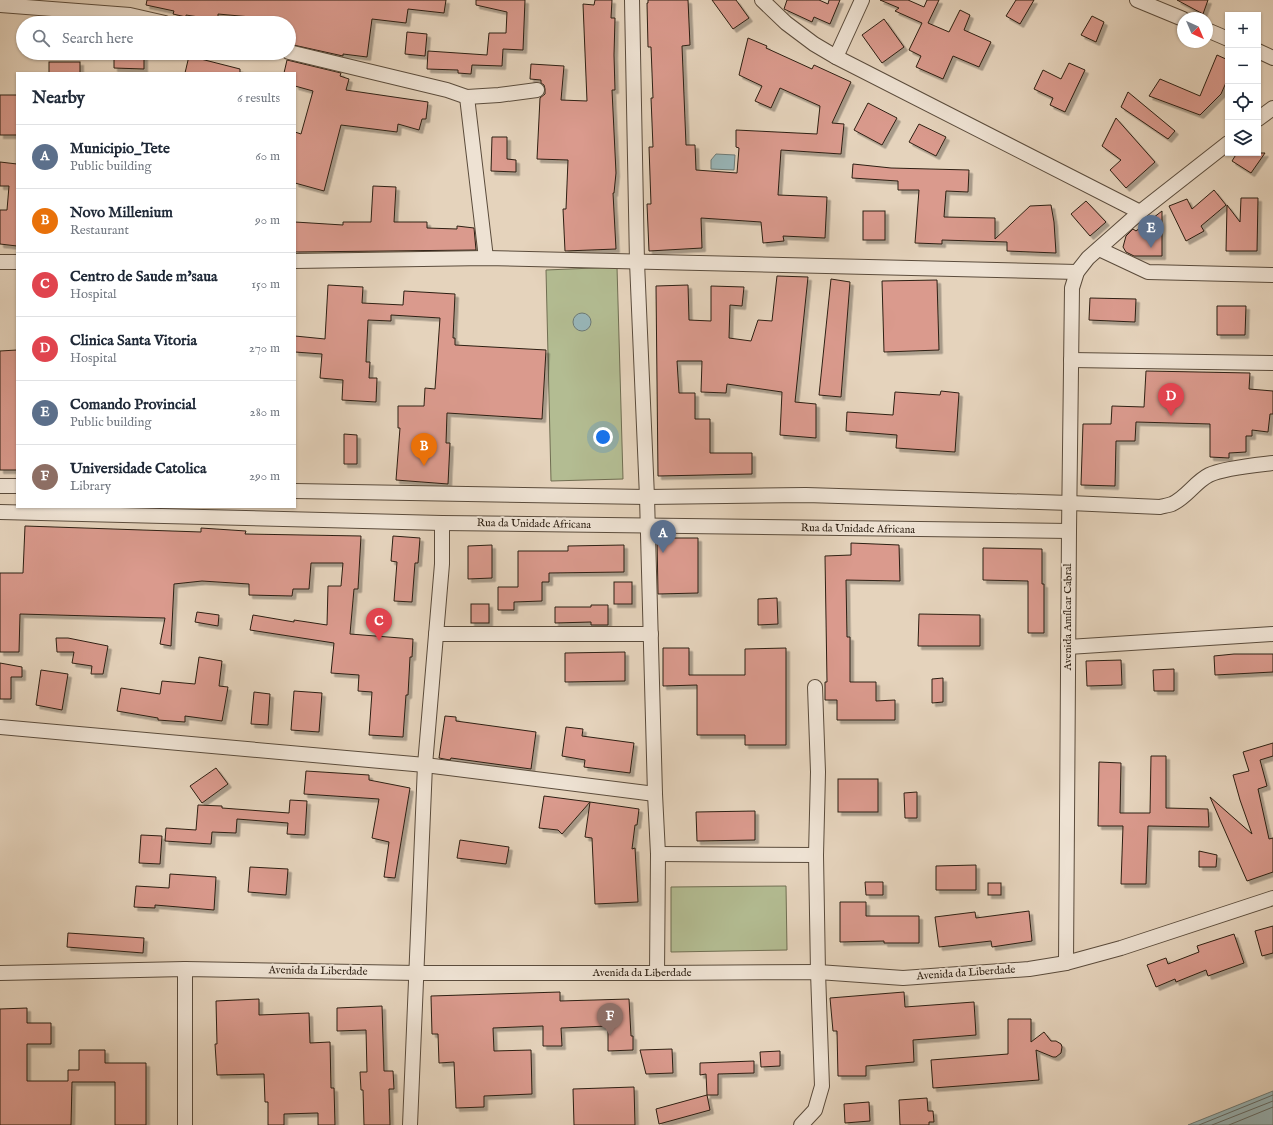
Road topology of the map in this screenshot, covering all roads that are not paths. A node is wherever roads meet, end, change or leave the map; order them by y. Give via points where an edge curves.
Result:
1 (632, 0) edge
2 (762, 0) edge
3 (862, 0) edge
4 (1137, 0) edge
5 (0, 5) edge
6 (100, 6) edge
7 (134, 16) edge
8 (1177, 17) edge
9 (1213, 32) edge
10 (1225, 37) edge
11 (1261, 52) edge
12 (296, 54) edge
13 (836, 57) junction
14 (1273, 58) edge
15 (537, 90) dead end
16 (467, 97) junction
17 (1273, 108) edge
18 (1261, 117) edge
19 (1225, 145) edge
20 (1140, 212) junction
21 (1099, 249) junction
22 (486, 258) junction
23 (296, 261) edge
24 (0, 262) edge
25 (16, 262) edge
26 (637, 262) junction
27 (1077, 272) junction
28 (1273, 276) edge
29 (1071, 360) junction
30 (1273, 363) edge
31 (1273, 463) edge
32 (0, 486) edge
33 (16, 486) edge
34 (296, 491) edge
35 (648, 497) junction
36 (1070, 503) junction
37 (0, 512) edge
38 (442, 523) junction
39 (648, 526) junction
40 (1069, 531) junction
41 (436, 634) junction
42 (651, 634) junction
43 (1273, 634) edge
44 (1068, 648) junction
45 (815, 687) dead end
46 (0, 727) edge
47 (425, 765) junction
48 (655, 794) junction
49 (658, 854) junction
50 (816, 855) junction
51 (1273, 898) edge
52 (1066, 963) junction
53 (186, 969) junction
54 (818, 972) junction
55 (0, 973) edge
56 (417, 973) junction
57 (656, 974) junction
58 (185, 1125) edge
59 (410, 1125) edge
60 (801, 1125) edge

1 - 26 street
2 - 13 street via 786,23
3 - 13 street
4 - 8 street
5 - 6 street
6 - 7 street
9 - 10 street
11 - 14 street
12 - 16 street
13 - 20 street
15 - 16 street
16 - 22 street
17 - 18 street
19 - 20 street
20 - 21 street
21 - 27 street
21 - 28 street via 1148,272
22 - 23 street
22 - 26 street
24 - 25 street
26 - 27 street
26 - 35 street
27 - 29 street, Avenida Amílcar Cabral via 1072,288
29 - 30 street
29 - 36 street, Avenida Amílcar Cabral
31 - 36 street via 1210,475 1182,498 1160,507
32 - 33 street
34 - 35 street
35 - 36 street via 806,495
35 - 39 street
36 - 40 street, Avenida Amílcar Cabral
37 - 38 street, Rua da Unidade Africana
38 - 39 street, Rua da Unidade Africana
38 - 41 street via 442,564
39 - 40 street, Rua da Unidade Africana
39 - 42 street
40 - 44 street, Avenida Amílcar Cabral
41 - 42 street
41 - 47 street
42 - 48 street
43 - 44 street
44 - 52 street, Avenida Amílcar Cabral
45 - 50 street via 818,772
46 - 47 street
47 - 48 street
47 - 56 street
48 - 49 street
49 - 50 street
49 - 57 street
50 - 54 street
51 - 52 street, Avenida da Liberdade via 1121,948
52 - 54 street, Avenida da Liberdade via 1029,969 903,978
53 - 55 street, Avenida da Liberdade
53 - 56 street, Avenida da Liberdade
53 - 58 street
54 - 57 street, Avenida da Liberdade
54 - 60 street via 822,1086 815,1110
56 - 57 street, Avenida da Liberdade
56 - 59 street

